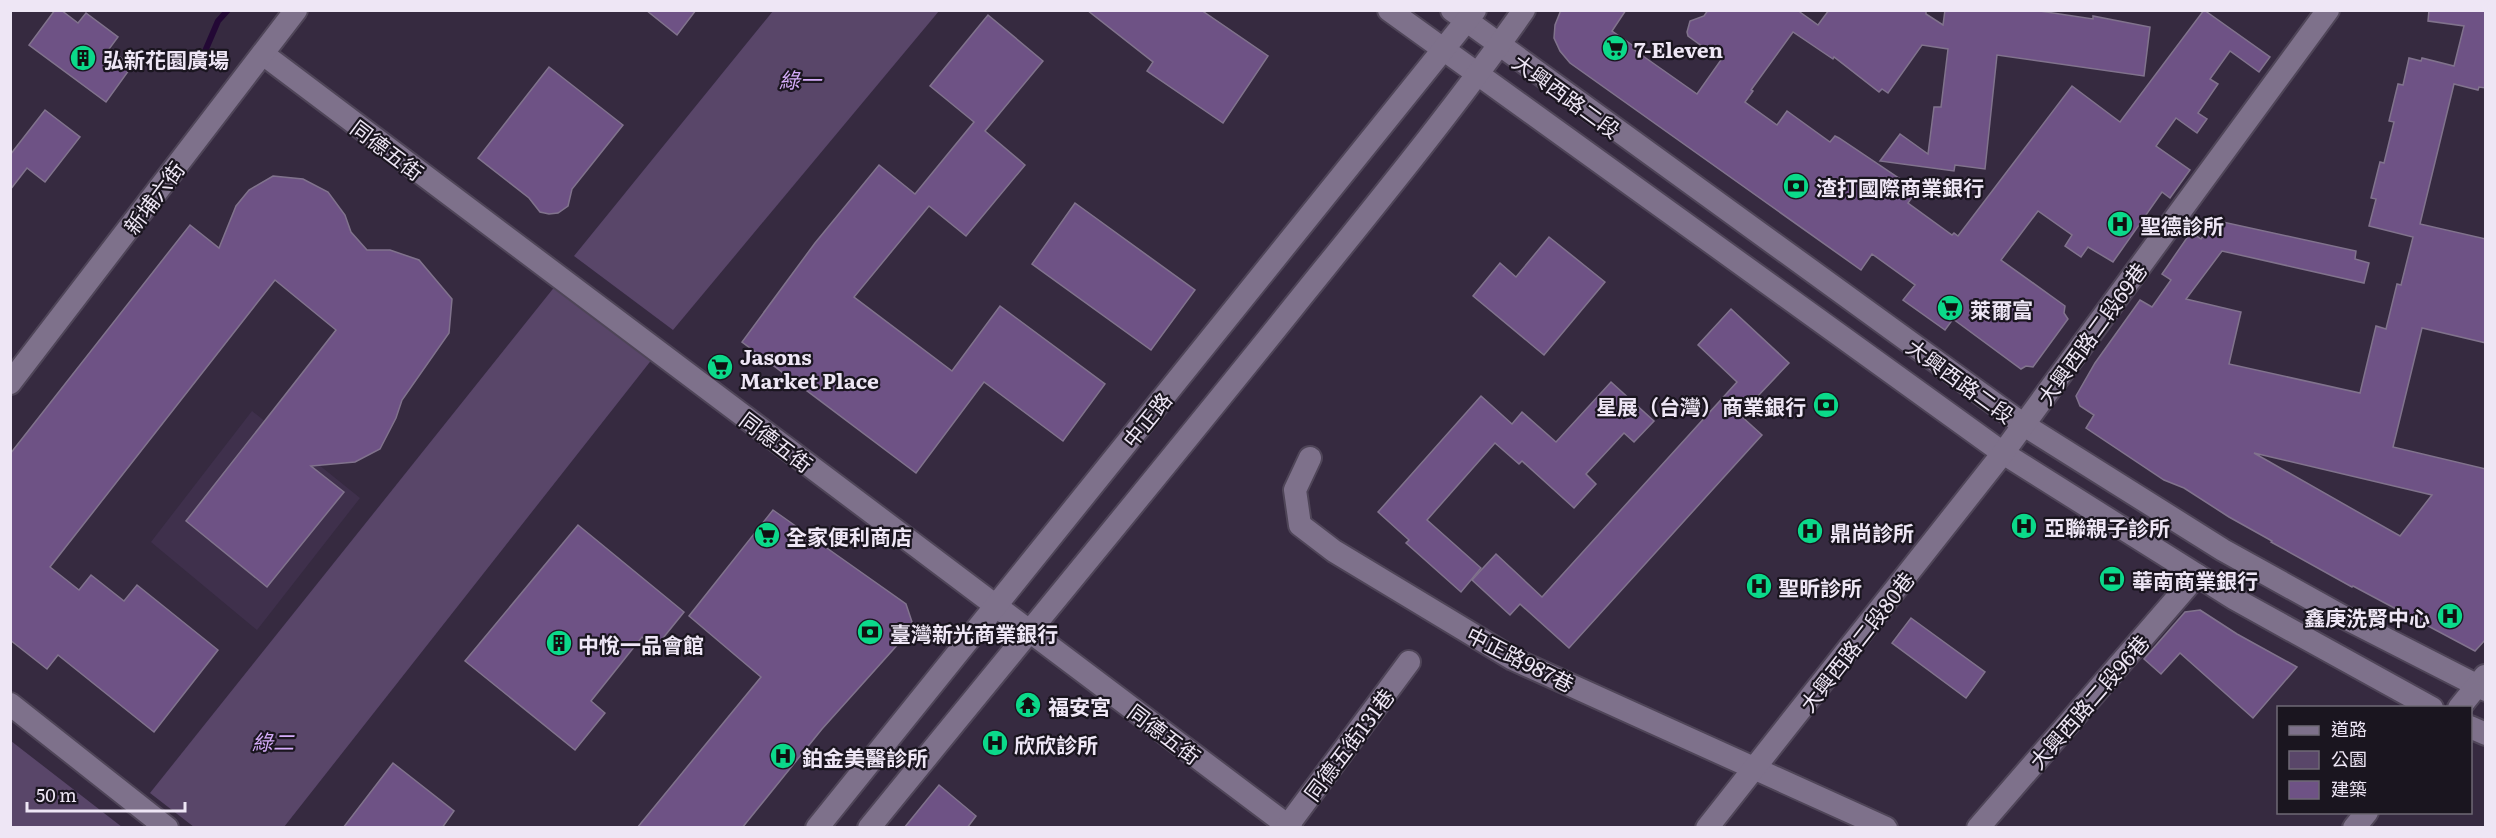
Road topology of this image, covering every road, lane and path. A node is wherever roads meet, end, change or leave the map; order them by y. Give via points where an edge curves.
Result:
1 (296, 10) edge
2 (1389, 10) edge
3 (1524, 10) edge
4 (2328, 10) edge
5 (1465, 14) edge
6 (1500, 45) junction
7 (1444, 50) junction
8 (263, 54) junction
9 (1477, 75) junction
10 (10, 383) edge
11 (2024, 425) junction
12 (2003, 453) junction
13 (1310, 458) dead end
14 (2197, 575) junction
15 (996, 606) junction
16 (1030, 631) junction
17 (1409, 662) dead end
18 (2482, 684) edge
19 (10, 704) edge
20 (2428, 706) edge
21 (2461, 706) edge
22 (2472, 728) edge
23 (2486, 734) edge
24 (1754, 769) junction
25 (2366, 814) edge
26 (1288, 827) edge
27 (167, 828) edge
28 (818, 828) edge
29 (869, 828) edge
30 (1707, 828) edge
31 (1886, 828) edge
32 (1978, 828) edge
33 (2354, 828) edge

1 - 8 street, 新埔六街
2 - 7 street, 大興西路二段
3 - 6 street
4 - 11 street, 大興西路二段69巷
5 - 6 street, 大興西路二段
5 - 7 street, 中正路
6 - 9 street
6 - 11 street, 大興西路二段
7 - 9 street, 大興西路二段
7 - 15 street, 中正路
8 - 10 street, 新埔六街
8 - 15 street, 同德五街
9 - 12 street, 大興西路二段
9 - 16 street
11 - 12 street, 大興西路二段69巷
11 - 18 street, 大興西路二段 via 2223,550 2349,620
12 - 14 street, 大興西路二段
12 - 24 street, 大興西路二段80巷
13 - 24 street, 中正路987巷 via 1295,490 1300,525 1334,551 1513,659
14 - 20 street, 大興西路二段
14 - 32 street, 大興西路二段96巷
15 - 16 street, 同德五街
15 - 28 street, 中正路
16 - 26 street, 同德五街
16 - 29 street
17 - 26 street, 同德五街131巷
18 - 21 street
19 - 27 street
22 - 23 street
24 - 30 street, 大興西路二段80巷
24 - 31 street, 中正路987巷
25 - 33 street

